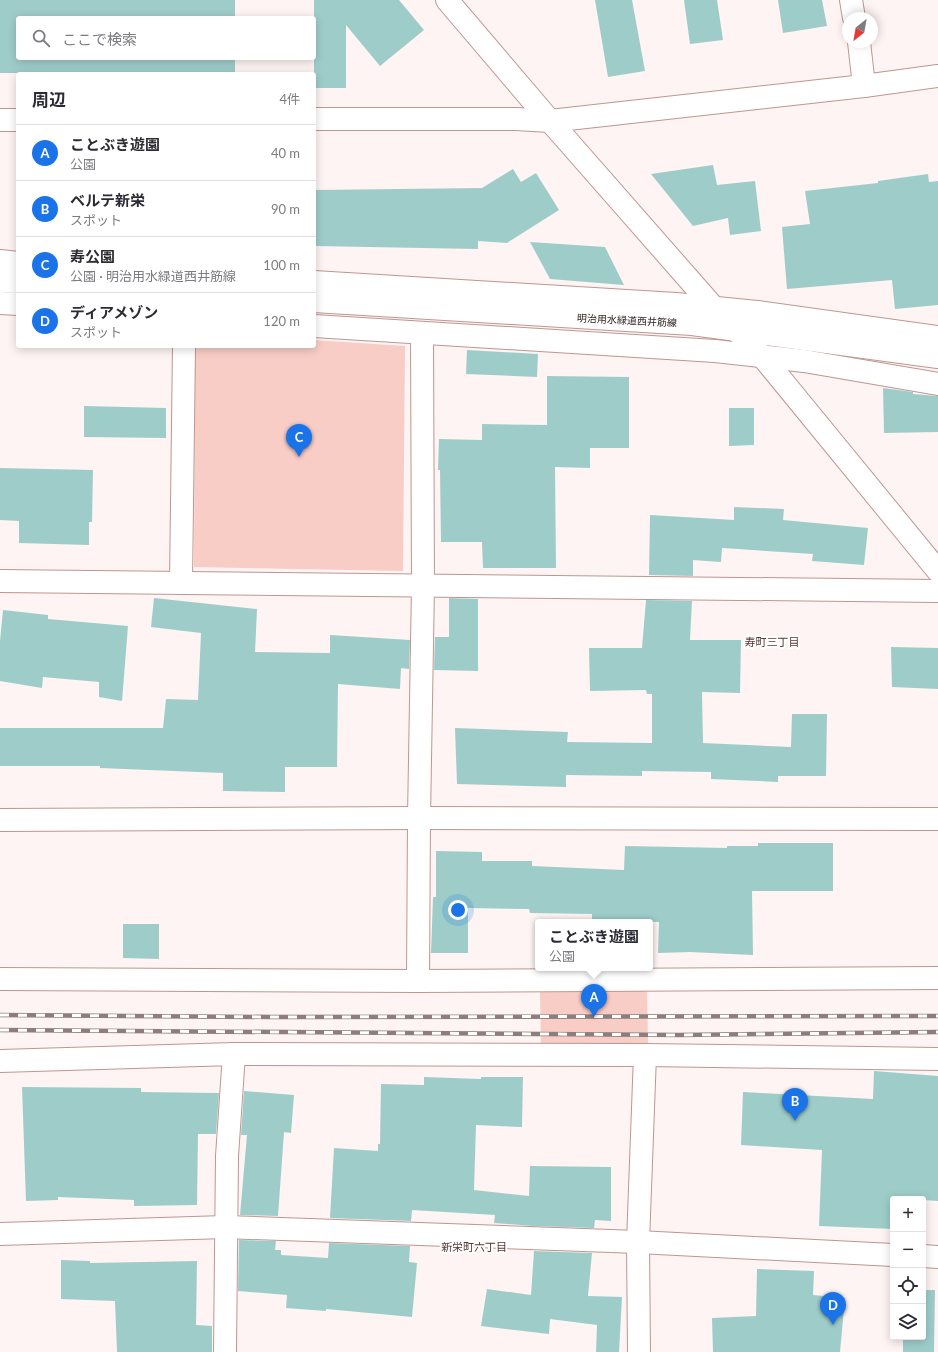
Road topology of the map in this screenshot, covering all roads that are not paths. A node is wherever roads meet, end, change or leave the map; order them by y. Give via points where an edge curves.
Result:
1 (447, 0) edge
2 (851, 0) edge
3 (853, 12) edge
4 (859, 48) edge
5 (938, 76) edge
6 (864, 86) junction
7 (316, 119) edge
8 (0, 120) edge
9 (16, 120) edge
10 (550, 121) junction
11 (0, 261) edge
12 (16, 263) edge
13 (0, 281) edge
14 (16, 282) edge
15 (316, 282) edge
16 (316, 301) edge
17 (0, 303) edge
18 (16, 304) edge
19 (715, 309) junction
20 (316, 326) edge
21 (735, 330) junction
22 (422, 334) junction
23 (938, 337) edge
24 (184, 348) edge
25 (762, 356) junction
26 (938, 357) edge
27 (938, 384) edge
28 (938, 571) edge
29 (0, 581) edge
30 (181, 583) junction
31 (423, 586) junction
32 (938, 591) edge
33 (419, 818) junction
34 (938, 819) edge
35 (0, 820) edge
36 (938, 978) edge
37 (0, 979) edge
38 (418, 981) junction
39 (234, 1054) junction
40 (645, 1055) junction
41 (938, 1059) edge
42 (0, 1061) edge
43 (225, 1227) junction
44 (0, 1234) edge
45 (638, 1242) junction
46 (890, 1255) edge
47 (926, 1256) edge
48 (938, 1257) edge
49 (226, 1352) edge
50 (639, 1352) edge

1 - 10 street
2 - 3 street
4 - 6 street
5 - 6 street
6 - 10 street
7 - 10 street
8 - 9 street
10 - 19 street
11 - 12 street
13 - 14 street
15 - 19 street via 676,304
16 - 21 street, 明治用水緑道西井筋線 via 692,324
17 - 18 street
19 - 21 street
19 - 23 street via 757,312
20 - 22 street
21 - 25 street
21 - 26 street, 明治用水緑道西井筋線
22 - 25 street
22 - 31 street
24 - 30 street
25 - 27 street
25 - 28 street
29 - 30 street
30 - 31 street
31 - 32 street
31 - 33 street
33 - 34 street
33 - 35 street
33 - 38 street
36 - 38 street
37 - 38 street
39 - 40 street
39 - 42 street
39 - 43 street
40 - 41 street
40 - 45 street
43 - 44 street
43 - 45 street
43 - 49 street
45 - 46 street
45 - 50 street
47 - 48 street

